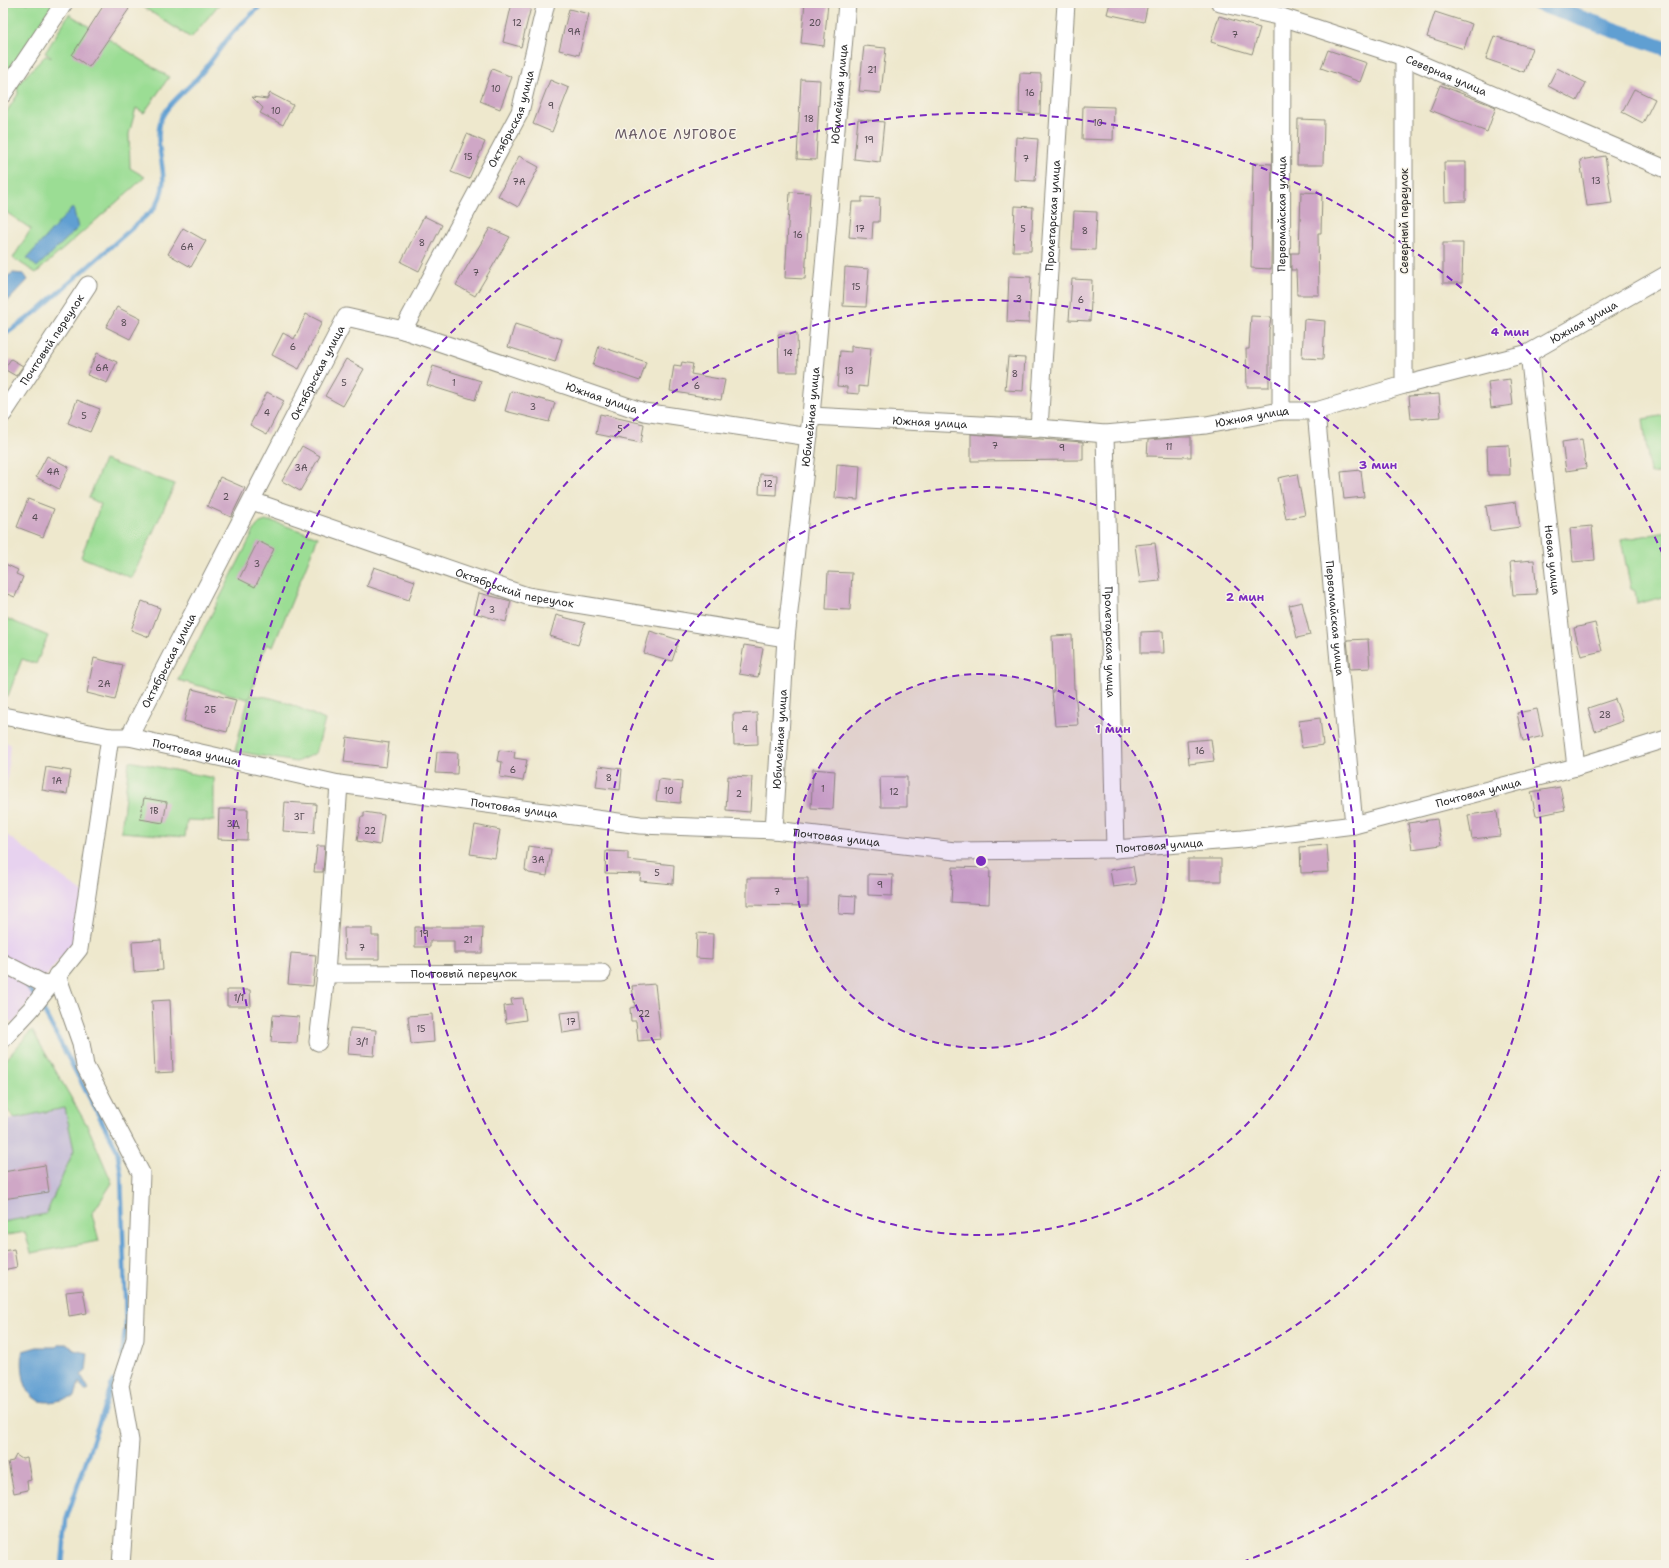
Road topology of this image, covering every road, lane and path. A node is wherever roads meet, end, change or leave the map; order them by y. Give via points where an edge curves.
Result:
1 (64, 3) edge
2 (546, 3) edge
3 (847, 3) edge
4 (1066, 3) edge
5 (1220, 3) edge
6 (1282, 17) junction
7 (1404, 57) junction
8 (3, 94) edge
9 (1666, 169) edge
10 (1666, 275) edge
11 (88, 285) dead end
12 (403, 330) junction
13 (1529, 353) junction
14 (1404, 385) junction
15 (1281, 411) junction
16 (1316, 411) junction
17 (3, 414) edge
18 (811, 416) junction
19 (1039, 428) junction
20 (1105, 434) junction
21 (809, 437) junction
22 (252, 501) junction
23 (786, 638) junction
24 (3, 716) edge
25 (110, 737) junction
26 (129, 737) junction
27 (1666, 739) edge
28 (1576, 767) junction
29 (339, 784) junction
30 (1354, 825) junction
31 (774, 830) junction
32 (1115, 849) junction
33 (3, 963) edge
34 (602, 973) dead end
35 (326, 974) junction
36 (50, 984) junction
37 (3, 1039) edge
38 (318, 1042) dead end
39 (121, 1565) edge

1 - 8 street
2 - 12 street, Октябрьская улица via 520,112
3 - 18 street, Юбилейная улица
4 - 19 street, Пролетарская улица
5 - 6 street, Северная улица
6 - 7 street, Северная улица
6 - 15 street, Первомайская улица
7 - 9 street, Северная улица
7 - 14 street, Северный переулок
10 - 13 street, Южная улица
11 - 17 street, Почтовый переулок
12 - 21 street, Южная улица via 644,412
12 - 22 street, Октябрьская улица via 346,317
13 - 14 street, Южная улица
13 - 28 street, Новая улица
14 - 16 street, Южная улица
15 - 16 street, Южная улица
15 - 20 street, Южная улица via 1206,425
16 - 30 street, Первомайская улица
18 - 19 street, Южная улица
18 - 21 street, Юбилейная улица
19 - 20 street, Южная улица
20 - 32 street, Пролетарская улица
21 - 23 street, Юбилейная улица
22 - 23 street, Октябрьский переулок via 527,596
22 - 26 street, Октябрьская улица
23 - 31 street, Юбилейная улица
24 - 25 street, Почтовая улица
25 - 26 street, Почтовая улица
25 - 36 street via 79,949
26 - 29 street, Почтовая улица
27 - 28 street, Почтовая улица
28 - 30 street, Почтовая улица
29 - 31 street, Почтовая улица via 640,825
29 - 35 street
30 - 32 street, Почтовая улица via 1243,839
31 - 32 street, Почтовая улица via 955,851
33 - 36 street
34 - 35 street, Почтовый переулок
35 - 38 street
36 - 37 street
36 - 39 street via 81,1043 85,1066 141,1173 135,1339 120,1385 130,1441

